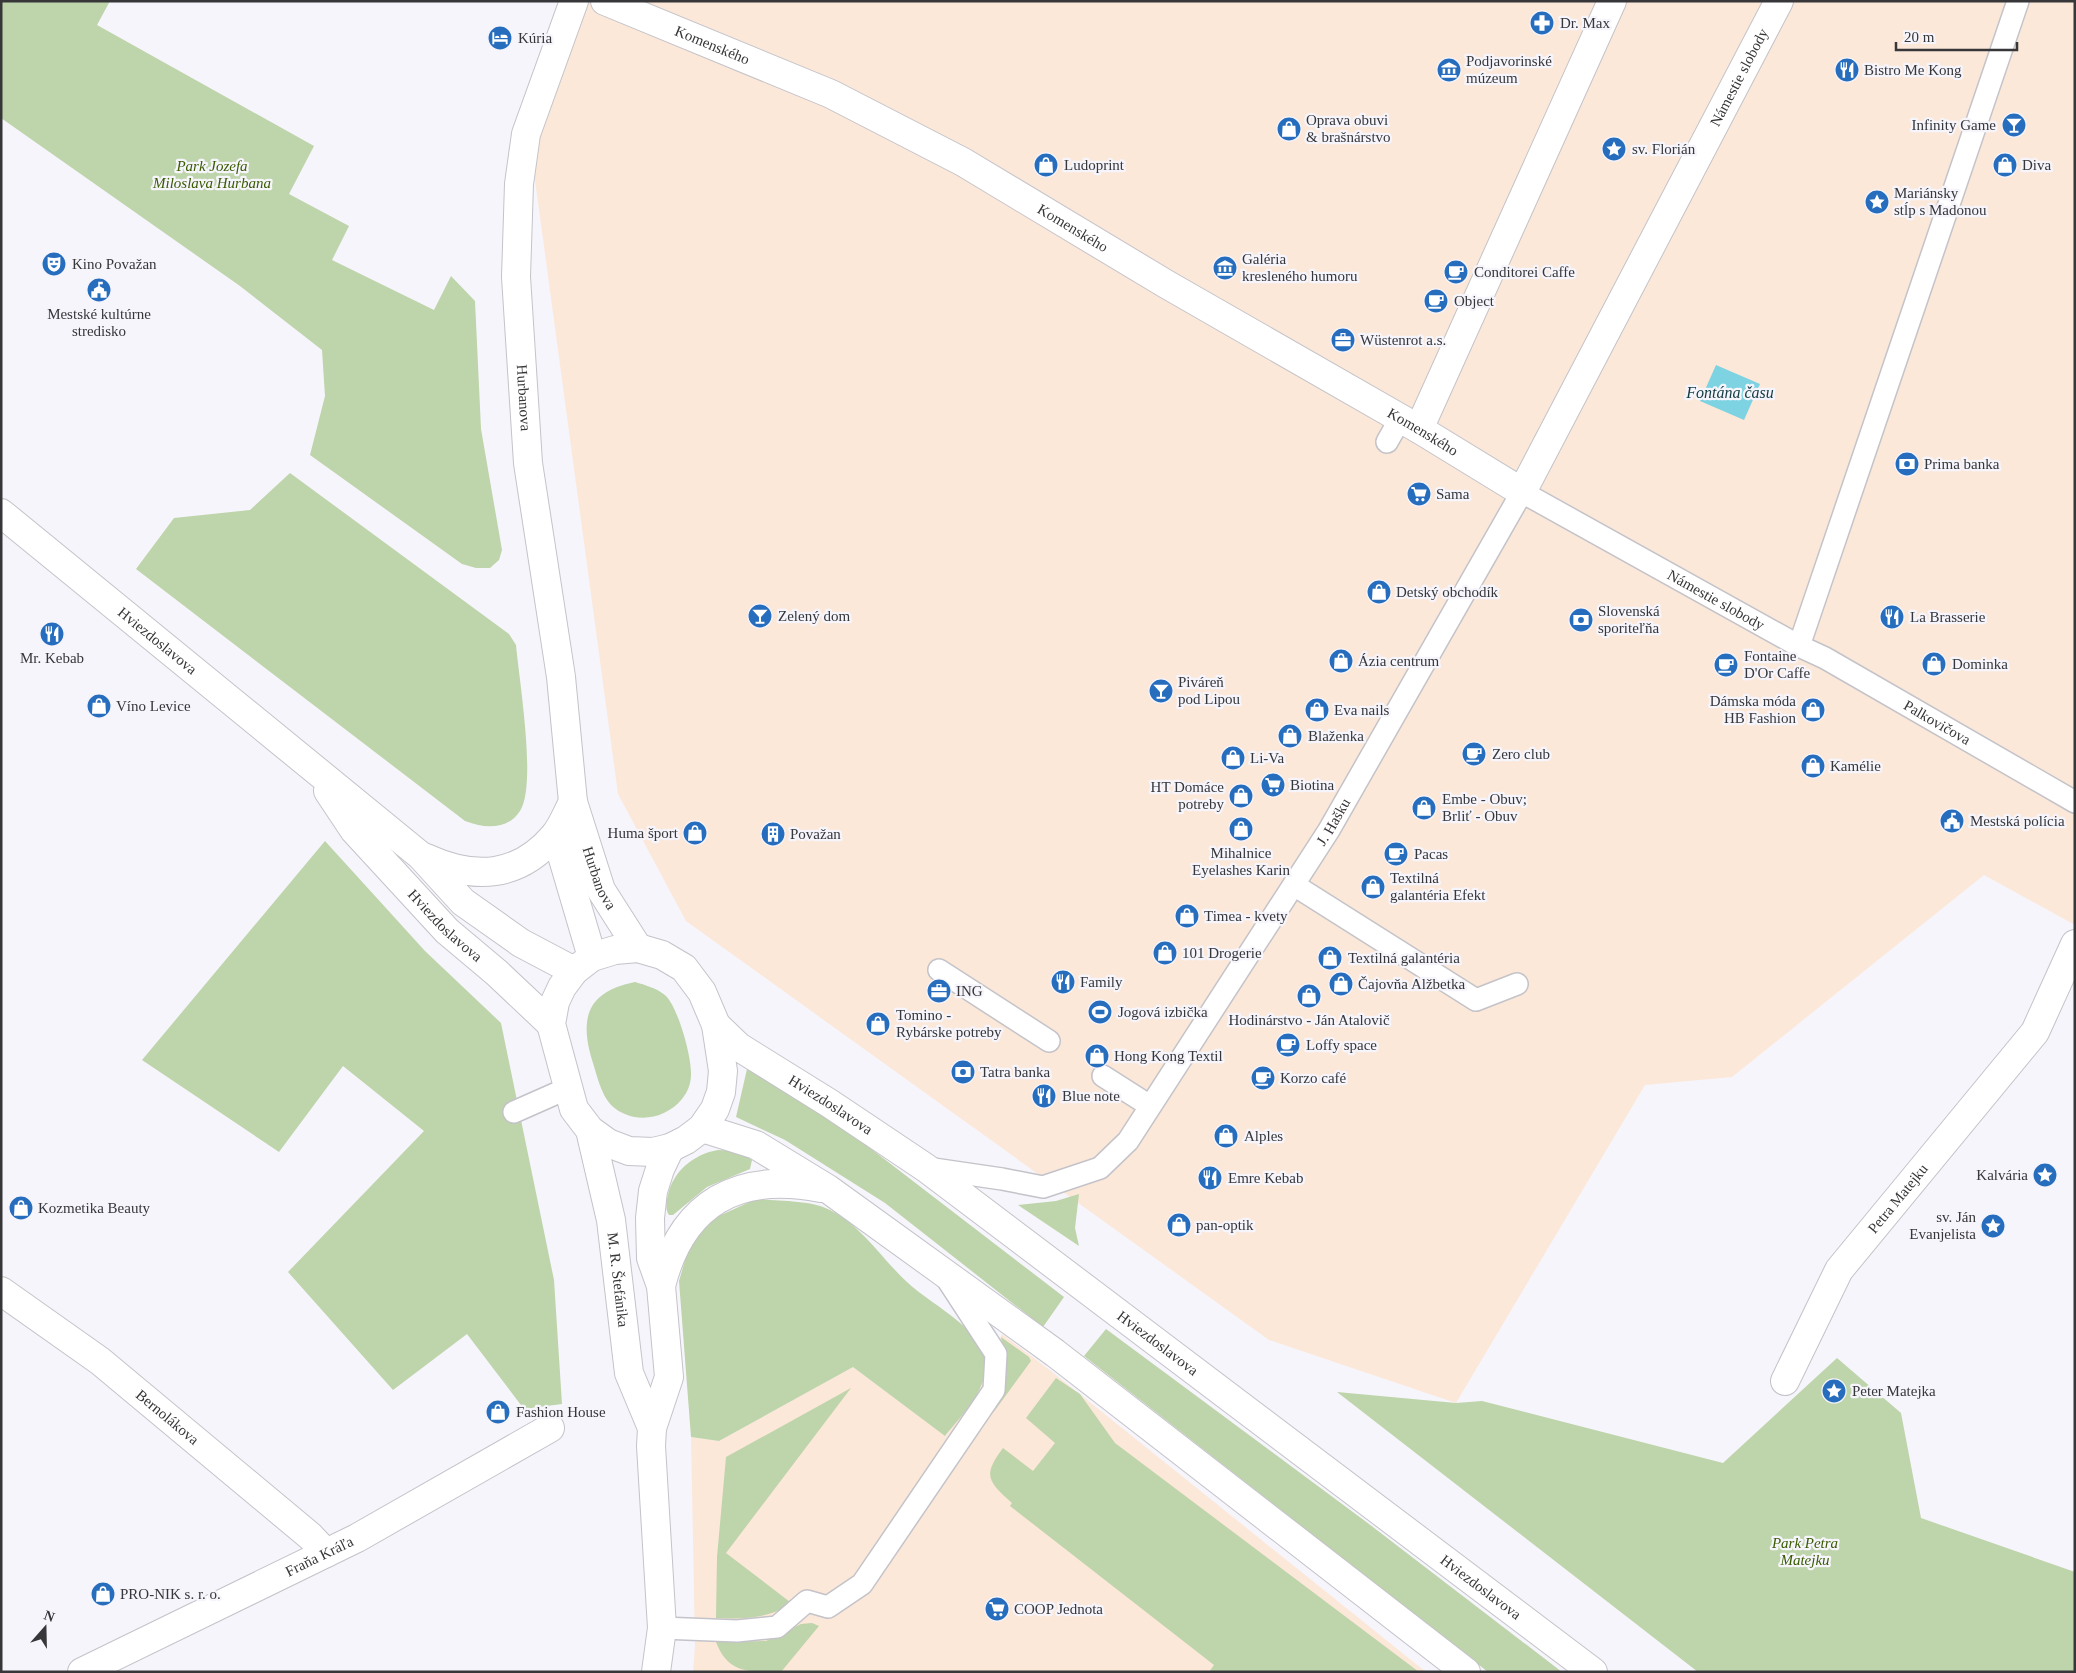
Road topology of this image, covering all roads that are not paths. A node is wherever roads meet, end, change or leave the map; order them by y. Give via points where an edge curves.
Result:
1 (574, 1) edge
2 (605, 1) edge
3 (1612, 1) edge
4 (1779, 1) edge
5 (2018, 1) edge
6 (1402, 430) junction
7 (1522, 492) junction
8 (1, 513) edge
9 (1799, 646) junction
10 (313, 769) junction
11 (573, 802) junction
12 (2075, 802) edge
13 (556, 835) junction
14 (421, 856) junction
15 (1294, 885) junction
16 (2075, 944) edge
17 (638, 948) junction
18 (583, 964) junction
19 (939, 970) dead end
20 (1518, 984) dead end
21 (551, 1024) junction
22 (716, 1025) junction
23 (1050, 1042) dead end
24 (1103, 1076) dead end
25 (566, 1089) junction
26 (1150, 1106) junction
27 (514, 1112) dead end
28 (702, 1128) junction
29 (590, 1130) junction
30 (670, 1148) junction
31 (926, 1168) junction
32 (828, 1189) junction
33 (944, 1274) junction
34 (661, 1286) junction
35 (1, 1291) edge
36 (1785, 1381) dead end
37 (550, 1428) dead end
38 (652, 1428) junction
39 (326, 1553) junction
40 (662, 1628) junction
41 (82, 1672) edge
42 (656, 1672) edge
43 (1466, 1672) edge
44 (1593, 1672) edge

1 - 11 street, Hurbanova via 526,134 519,184 516,277 528,463 560,678
2 - 6 street, Komenského via 848,103 963,162 1166,284 1231,319
3 - 6 street
4 - 7 street, Námestie slobody
5 - 9 lane
6 - 7 street, Komenského
7 - 9 lane, Námestie slobody
7 - 15 lane, J. Hašku via 1329,830
8 - 10 street, Hviezdoslavova
9 - 12 lane, Palkovičova
10 - 14 street, Hviezdoslavova
10 - 21 street, Hviezdoslavova via 354,830 447,931
11 - 13 street
11 - 17 street, Hurbanova via 602,890
13 - 14 street via 535,854 510,867 480,873 449,869
13 - 18 street, Hurbanova
14 - 18 street, Hviezdoslavova via 463,902 520,943
15 - 20 lane via 1476,1000
15 - 26 lane, J. Hašku
16 - 36 street, Petra Matejku via 2035,1032 1840,1270
17 - 18 street via 615,950
17 - 22 street via 662,955 684,968 702,992
18 - 21 street via 562,987
19 - 23 lane
21 - 25 street
22 - 28 street via 723,1071 721,1092 715,1109
22 - 31 street, Hviezdoslavova via 740,1047
24 - 26 lane
25 - 27 lane
25 - 29 street via 574,1109
26 - 31 lane, J. Hašku via 1128,1141 1100,1168 1043,1187
28 - 30 street
28 - 32 street via 756,1145
29 - 30 street via 608,1143 629,1151 653,1152
29 - 38 street, M. R. Štefánika via 611,1220 630,1373
30 - 34 street, M. R. Štefánika via 653,1190 650,1218 651,1258
31 - 44 street, Hviezdoslavova
32 - 33 street
32 - 34 street, M. R. Štefánika via 796,1183 769,1183 743,1188 718,1199 680,1236 668,1260
33 - 40 lane via 996,1354 994,1390 862,1584 828,1607 807,1601 777,1627 737,1632
33 - 43 street via 1055,1353
34 - 38 street, M. R. Štefánika via 669,1377
35 - 39 street, Bernolákova via 100,1361 310,1536
37 - 39 street, Fraňa Kráľa
38 - 40 street, M. R. Štefánika via 650,1446
39 - 41 street, Fraňa Kráľa
40 - 42 street, M. R. Štefánika

